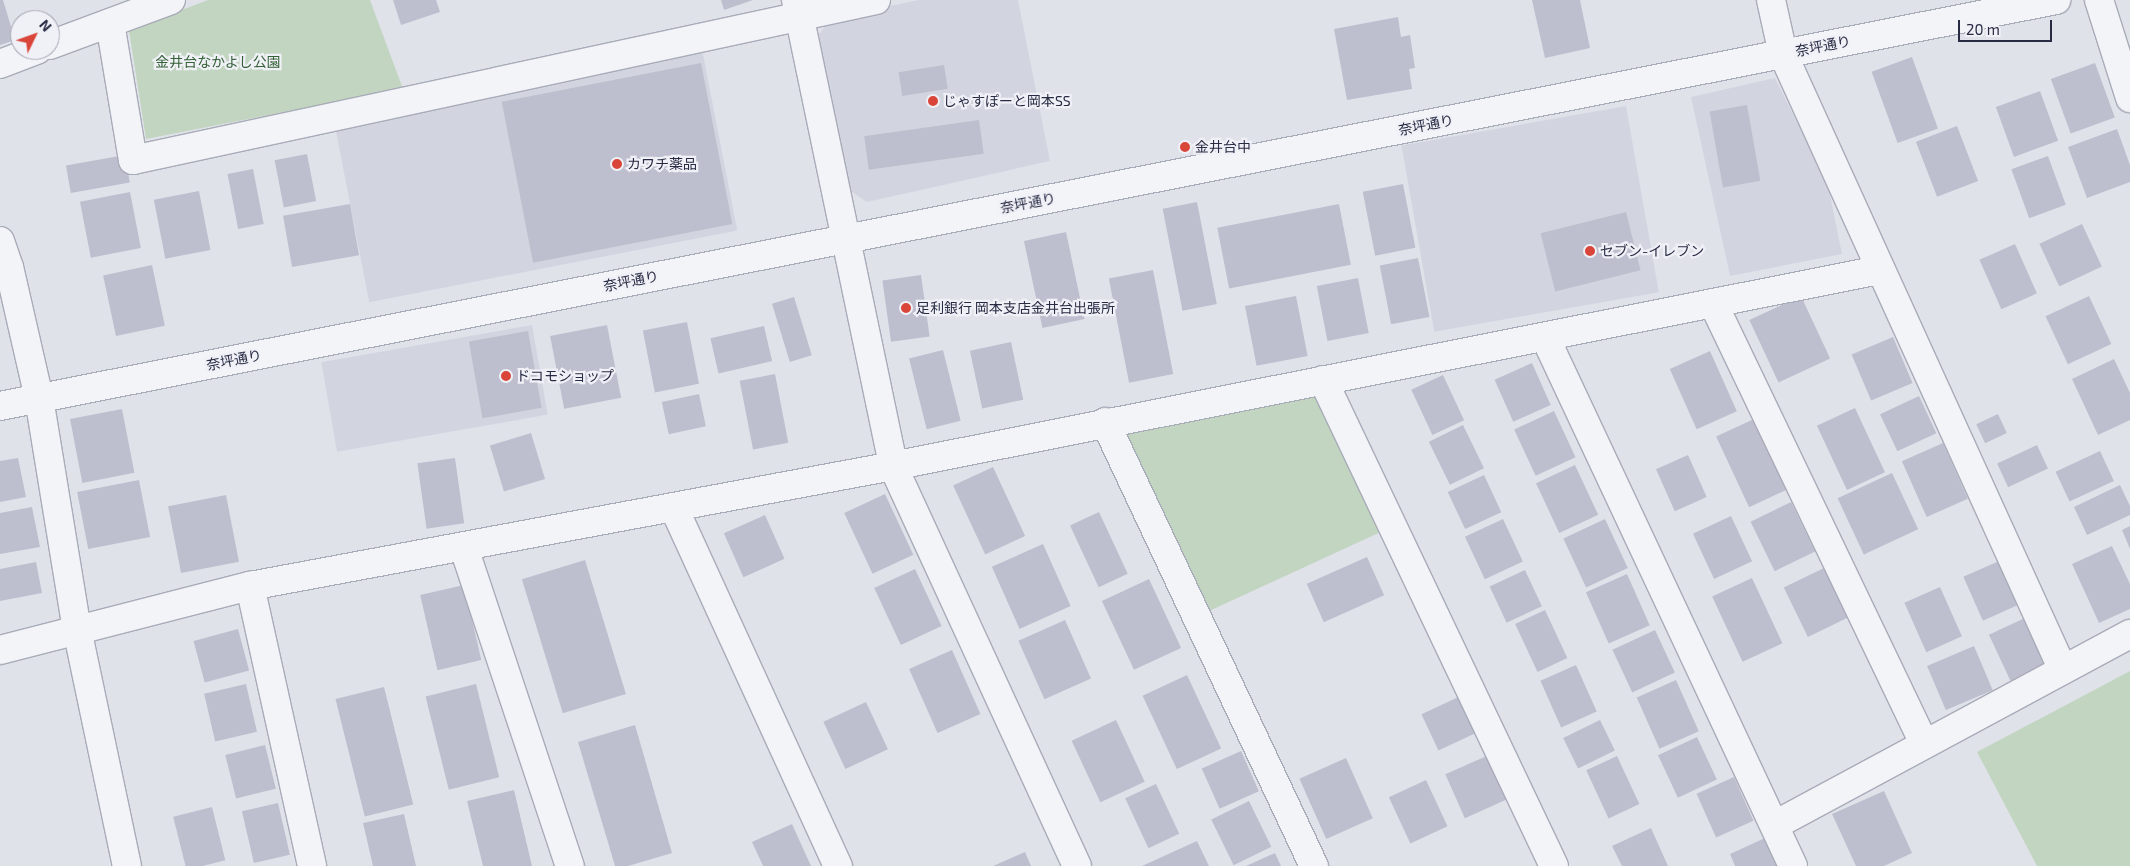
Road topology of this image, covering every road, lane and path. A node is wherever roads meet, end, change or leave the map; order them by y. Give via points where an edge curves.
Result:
1 (171, 0) edge
2 (876, 0) edge
3 (1771, 0) edge
4 (2056, 0) edge
5 (2098, 0) edge
6 (798, 8) edge
7 (110, 23) junction
8 (60, 41) edge
9 (1783, 54) junction
10 (2130, 98) edge
11 (844, 239) junction
12 (0, 241) edge
13 (5, 267) edge
14 (1879, 270) junction
15 (1713, 303) junction
16 (1545, 337) junction
17 (1323, 380) junction
18 (39, 398) junction
19 (0, 406) edge
20 (1105, 422) junction
21 (893, 466) junction
22 (674, 508) junction
23 (464, 548) junction
24 (250, 586) junction
25 (77, 628) junction
26 (2130, 634) edge
27 (0, 650) edge
28 (2062, 668) junction
29 (1924, 744) junction
30 (1775, 825) junction
31 (127, 866) edge
32 (312, 866) edge
33 (570, 866) edge
34 (838, 866) edge
35 (1076, 866) edge
36 (1314, 866) edge
37 (1554, 866) edge
38 (1793, 866) edge

1 - 7 street
2 - 6 street
3 - 9 street
4 - 9 street, 奈坪通り
5 - 10 street
6 - 7 street via 133,160
6 - 11 street
7 - 8 street
9 - 11 street, 奈坪通り
9 - 14 street
11 - 18 street, 奈坪通り
11 - 21 street
12 - 13 street
13 - 18 street
14 - 15 street
14 - 28 street
15 - 16 street
15 - 29 street
16 - 17 street
16 - 30 street
17 - 20 street
17 - 37 street
18 - 19 street, 奈坪通り
18 - 25 street
20 - 21 street
20 - 36 street
21 - 22 street
21 - 35 street
22 - 23 street
22 - 34 street
23 - 24 street
23 - 33 street
24 - 25 street
24 - 32 street
25 - 27 street
25 - 31 street
26 - 28 street
28 - 29 street
29 - 30 street
30 - 38 street

